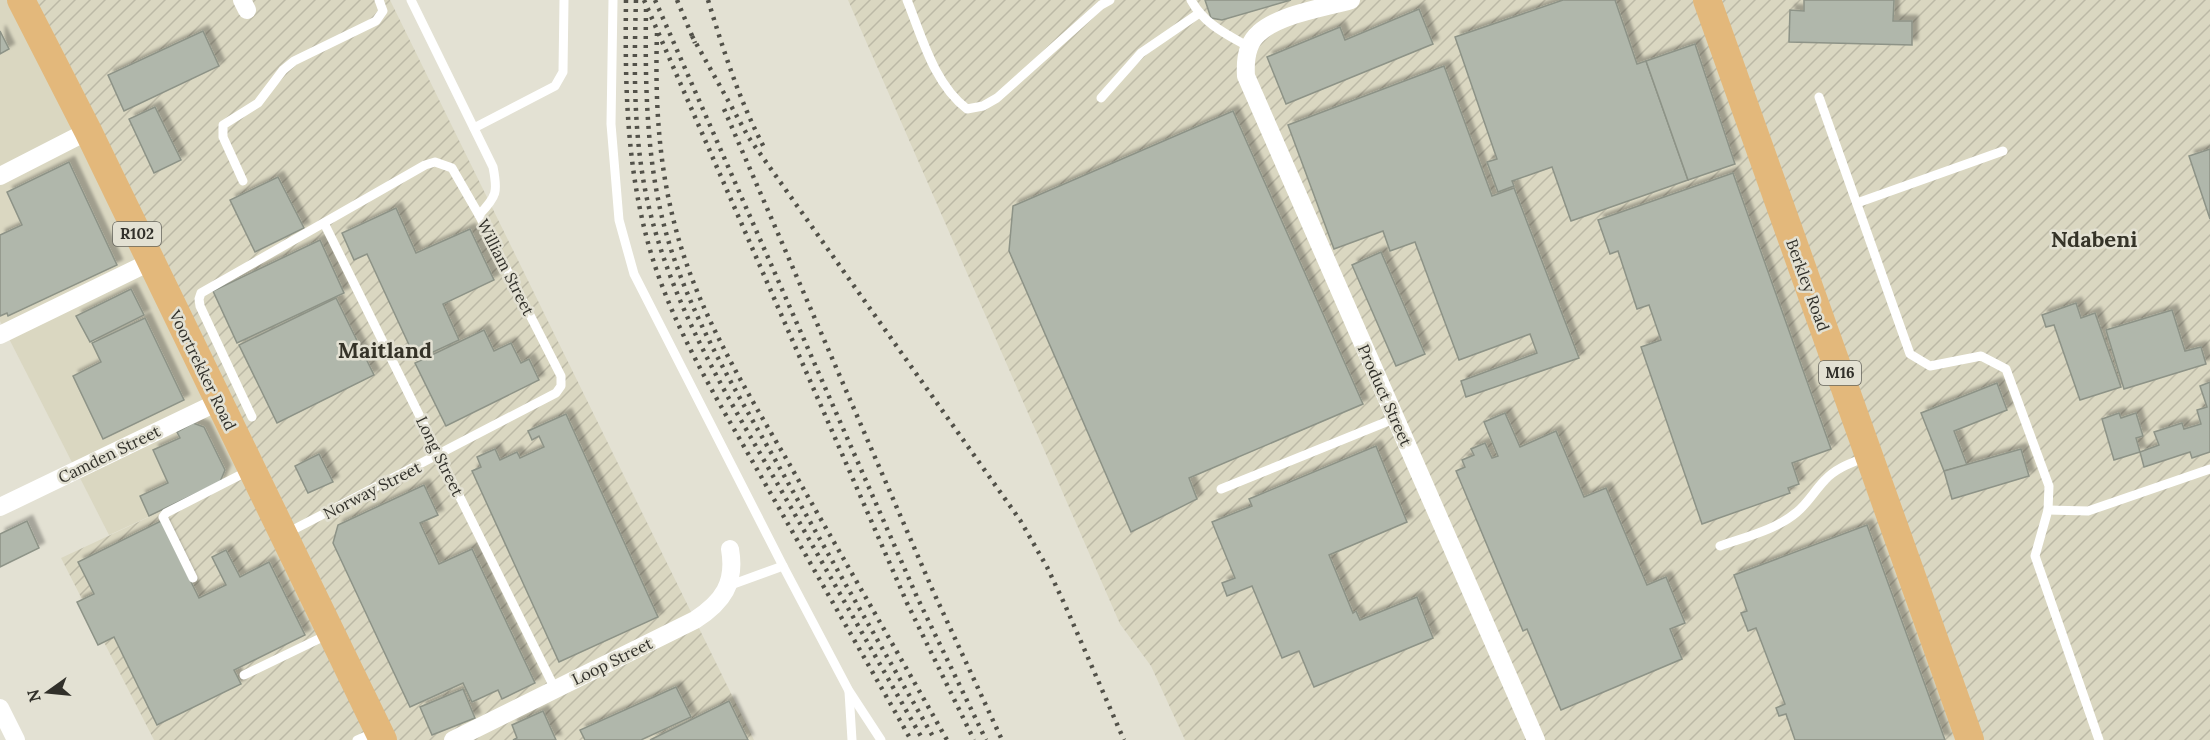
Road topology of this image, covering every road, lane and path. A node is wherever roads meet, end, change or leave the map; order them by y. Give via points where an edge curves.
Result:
1 (21, 0) edge
2 (379, 0) edge
3 (411, 0) edge
4 (564, 0) edge
5 (613, 0) edge
6 (907, 0) edge
7 (1110, 0) edge
8 (1191, 0) edge
9 (1351, 0) edge
10 (1707, 0) edge
11 (1198, 14) junction
12 (1249, 47) junction
13 (1819, 97) dead end
14 (1101, 98) dead end
15 (474, 128) junction
16 (88, 131) junction
17 (2003, 151) dead end
18 (0, 176) edge
19 (243, 181) dead end
20 (1857, 202) junction
21 (479, 214) junction
22 (324, 223) junction
23 (150, 262) junction
24 (0, 335) edge
25 (556, 393) joint
26 (218, 402) junction
27 (252, 417) dead end
28 (1396, 418) junction
29 (440, 455) junction
30 (1869, 456) junction
31 (2210, 468) edge
32 (251, 470) junction
33 (1221, 489) dead end
34 (0, 507) edge
35 (2048, 510) junction
36 (282, 535) junction
37 (1720, 546) dead end
38 (730, 549) dead end
39 (783, 566) junction
40 (193, 578) dead end
41 (728, 586) junction
42 (331, 633) junction
43 (244, 675) dead end
44 (555, 689) junction
45 (849, 691) junction
46 (0, 708) edge
47 (373, 737) edge
48 (16, 740) edge
49 (453, 740) edge
50 (852, 740) edge
51 (881, 740) edge
52 (1536, 740) edge
53 (1970, 740) edge
54 (2099, 740) edge

1 - 16 main road, Voortrekker Road / R102
2 - 19 lane via 381,17 294,61 258,104 223,125 223,137
3 - 15 lane
4 - 15 lane via 563,72 555,86
5 - 39 lane via 611,124 619,220 633,274
6 - 7 lane via 941,81 967,109 997,98
8 - 11 lane
9 - 12 street via 1278,21 1258,33
10 - 30 main road, Berkley Road / M16
11 - 12 lane via 1211,26
11 - 14 lane via 1141,53
12 - 28 street, Product Street via 1246,76
13 - 20 lane
15 - 21 lane via 493,167 497,185 493,201
16 - 18 street
16 - 23 main road, Voortrekker Road / R102
17 - 20 lane
20 - 35 lane via 1910,354 1930,366 1981,357 2006,369 2049,486
21 - 22 lane, William Street via 452,168 435,162
21 - 25 lane, William Street via 561,376
22 - 27 lane via 201,293 198,299
22 - 29 lane, Long Street
23 - 24 street
23 - 26 main road, Voortrekker Road / R102
25 - 29 lane, Norway Street
26 - 32 main road, Voortrekker Road / R102
26 - 34 street, Camden Street
28 - 33 lane
28 - 52 street, Product Street
29 - 36 lane, Norway Street
29 - 44 lane, Long Street
30 - 37 lane via 1838,469 1797,512 1781,522
30 - 53 main road, Berkley Road / M16
31 - 35 lane via 2088,511
32 - 36 main road, Voortrekker Road / R102
32 - 40 lane via 163,517
35 - 54 lane via 2035,556
36 - 42 main road, Voortrekker Road / R102
38 - 41 street
39 - 41 lane
39 - 45 lane
41 - 44 street, Loop Street via 719,602 695,620
42 - 43 lane
42 - 47 main road, Voortrekker Road / R102
44 - 49 street, Loop Street
45 - 50 lane
45 - 51 lane
46 - 48 street

